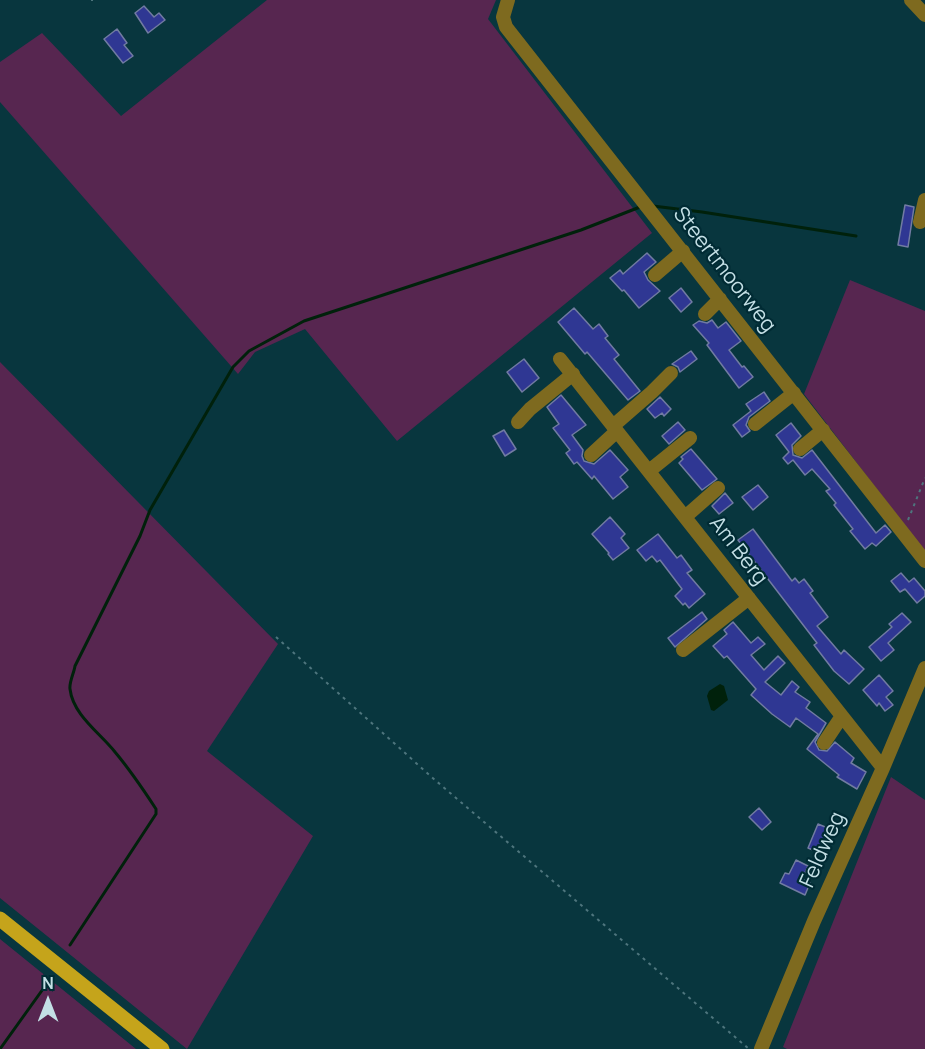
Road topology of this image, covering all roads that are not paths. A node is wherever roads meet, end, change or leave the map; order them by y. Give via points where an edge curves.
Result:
1 (508, 0) edge
2 (911, 0) edge
3 (925, 15) edge
4 (925, 200) edge
5 (920, 222) dead end
6 (683, 251) junction
7 (655, 275) dead end
8 (720, 299) junction
9 (705, 314) dead end
10 (560, 359) dead end
11 (671, 373) dead end
12 (573, 374) junction
13 (794, 393) junction
14 (640, 396) dead end
15 (518, 422) dead end
16 (755, 424) dead end
17 (613, 426) junction
18 (823, 430) junction
19 (690, 438) dead end
20 (800, 449) dead end
21 (591, 455) dead end
22 (649, 471) junction
23 (718, 488) dead end
24 (685, 517) junction
25 (925, 561) edge
26 (749, 598) junction
27 (683, 650) dead end
28 (925, 668) edge
29 (842, 716) junction
30 (824, 743) dead end
31 (883, 768) junction
32 (0, 919) edge
33 (162, 1049) edge
34 (761, 1049) edge

1 - 6 street, Steertmoorweg via 503,17 506,27
2 - 3 street
4 - 5 street
6 - 7 street
6 - 8 street, Steertmoorweg
8 - 9 street
8 - 13 street, Steertmoorweg
10 - 12 street, Am Berg
11 - 17 street
12 - 15 street
12 - 17 street, Am Berg
13 - 16 street
13 - 18 street, Steertmoorweg
14 - 17 street
17 - 21 street
17 - 22 street, Am Berg
18 - 20 street
18 - 25 street, Steertmoorweg
19 - 22 street
22 - 24 street, Am Berg
23 - 24 street
24 - 26 street, Am Berg
26 - 27 street
26 - 29 street, Am Berg
28 - 31 street, Feldweg
29 - 30 street
29 - 31 street, Am Berg
31 - 34 street, Feldweg
32 - 33 main road

